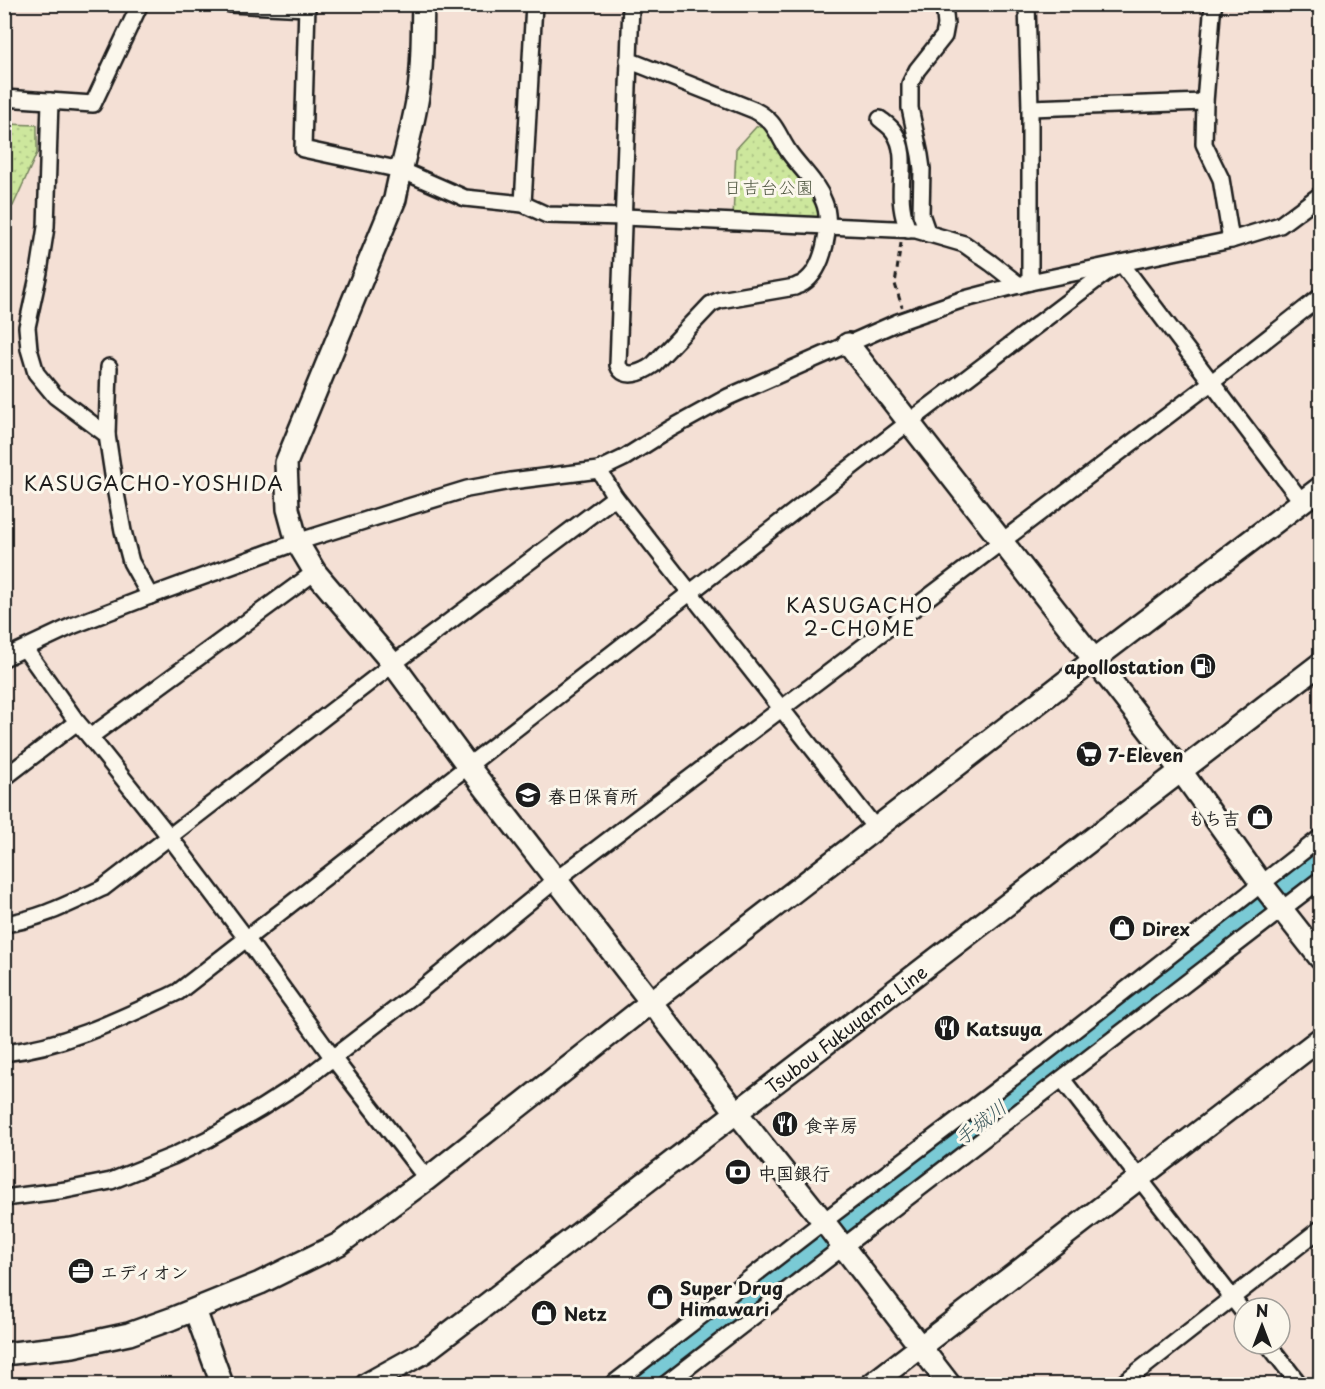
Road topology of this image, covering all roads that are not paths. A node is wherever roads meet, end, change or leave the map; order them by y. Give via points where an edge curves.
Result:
1 (140, 4) edge
2 (230, 4) edge
3 (423, 4) edge
4 (534, 4) edge
5 (631, 4) edge
6 (944, 4) edge
7 (1027, 4) edge
8 (1214, 4) edge
9 (307, 6) edge
10 (628, 60) junction
11 (4, 98) edge
12 (50, 101) junction
13 (1205, 102) junction
14 (1030, 108) junction
15 (880, 119) dead end
16 (401, 170) junction
17 (1320, 195) edge
18 (522, 204) junction
19 (624, 217) junction
20 (827, 226) junction
21 (906, 230) junction
22 (928, 234) junction
23 (1231, 240) junction
24 (1121, 263) junction
25 (1025, 283) junction
26 (1320, 297) edge
27 (848, 344) junction
28 (109, 367) dead end
29 (1212, 382) junction
30 (909, 422) junction
31 (106, 435) junction
32 (599, 470) junction
33 (1320, 488) edge
34 (615, 497) junction
35 (1302, 502) junction
36 (1002, 541) junction
37 (297, 542) junction
38 (315, 572) junction
39 (690, 592) junction
40 (150, 596) junction
41 (25, 649) junction
42 (4, 658) edge
43 (1095, 659) junction
44 (393, 664) junction
45 (1320, 664) edge
46 (781, 709) junction
47 (77, 722) junction
48 (90, 736) junction
49 (468, 766) junction
50 (1181, 771) junction
51 (4, 778) edge
52 (876, 829) junction
53 (169, 836) junction
54 (1320, 838) edge
55 (556, 879) junction
56 (1320, 880) edge
57 (1263, 885) junction
58 (1281, 907) junction
59 (4, 924) edge
60 (246, 939) junction
61 (1320, 958) edge
62 (651, 1002) junction
63 (1320, 1039) edge
64 (4, 1053) edge
65 (333, 1058) junction
66 (1062, 1079) junction
67 (737, 1113) junction
68 (427, 1179) junction
69 (1139, 1179) junction
70 (4, 1198) edge
71 (1320, 1229) edge
72 (834, 1234) junction
73 (1235, 1296) edge
74 (1232, 1298) joint
75 (195, 1310) junction
76 (920, 1347) junction
77 (4, 1354) edge
78 (1277, 1356) edge
79 (222, 1384) edge
80 (367, 1384) edge
81 (613, 1384) edge
82 (666, 1384) edge
83 (872, 1384) edge
84 (949, 1384) edge
85 (1122, 1384) edge
86 (1299, 1384) edge

1 - 12 street via 93,104
2 - 9 street
3 - 16 street via 419,88
4 - 18 street
5 - 10 street
6 - 22 street via 945,36 910,84 910,108 922,169 921,214
7 - 14 street
8 - 13 street
9 - 16 street via 303,149
10 - 19 street
10 - 20 street via 769,119 822,197
11 - 12 street
12 - 31 street via 46,227 27,327 29,349 36,373 55,396
13 - 14 street
13 - 23 street via 1204,144 1221,179
14 - 25 street
15 - 21 street via 893,130 900,147 901,205
16 - 18 street via 465,198
16 - 37 street via 395,199 286,463 288,509
17 - 23 street via 1280,225
18 - 19 street via 548,215
19 - 20 street
19 - 20 street via 618,365 628,374 653,365 711,304 803,284 821,258
20 - 21 street
21 - 22 street
22 - 25 street via 964,244
23 - 24 street
24 - 25 street
24 - 29 street
24 - 30 street
25 - 27 street via 961,300
26 - 29 street
27 - 30 street
27 - 32 street via 728,397
28 - 31 street
29 - 35 street
29 - 36 street
30 - 36 street
30 - 39 street
31 - 40 street via 131,562
32 - 34 street
32 - 37 street via 467,489
33 - 35 street
34 - 39 street
34 - 44 street
35 - 43 street
36 - 43 street
36 - 46 street
37 - 38 street
37 - 40 street
38 - 44 street
38 - 48 street
39 - 46 street
39 - 49 street
40 - 41 street
41 - 42 street
41 - 47 street
43 - 50 street
43 - 52 street
44 - 49 street
44 - 53 street
45 - 50 street, Tsubou Fukuyama Line
46 - 52 street
46 - 55 street
47 - 48 street
47 - 51 street
48 - 53 street
49 - 55 street
49 - 60 street
50 - 57 street
50 - 67 street, Tsubou Fukuyama Line
52 - 62 street
53 - 59 street via 103,888 50,913
53 - 60 street
54 - 57 street
55 - 62 street
55 - 65 street
56 - 58 street
57 - 58 street
57 - 72 street via 1044,1054
58 - 61 street
58 - 66 street
60 - 64 street via 178,992 63,1041
60 - 65 street
62 - 67 street
62 - 68 street
63 - 69 street
65 - 68 street
65 - 70 street via 261,1108 173,1156 111,1181
66 - 69 street
66 - 72 street
67 - 72 street
67 - 80 street, Tsubou Fukuyama Line via 423,1353
68 - 75 street via 339,1244
69 - 74 street
69 - 76 street
71 - 73 street
72 - 76 street
72 - 81 street
72 - 82 street
74 - 85 street
75 - 77 street via 129,1334 73,1346
75 - 79 street
76 - 83 street
76 - 84 street
78 - 86 street

